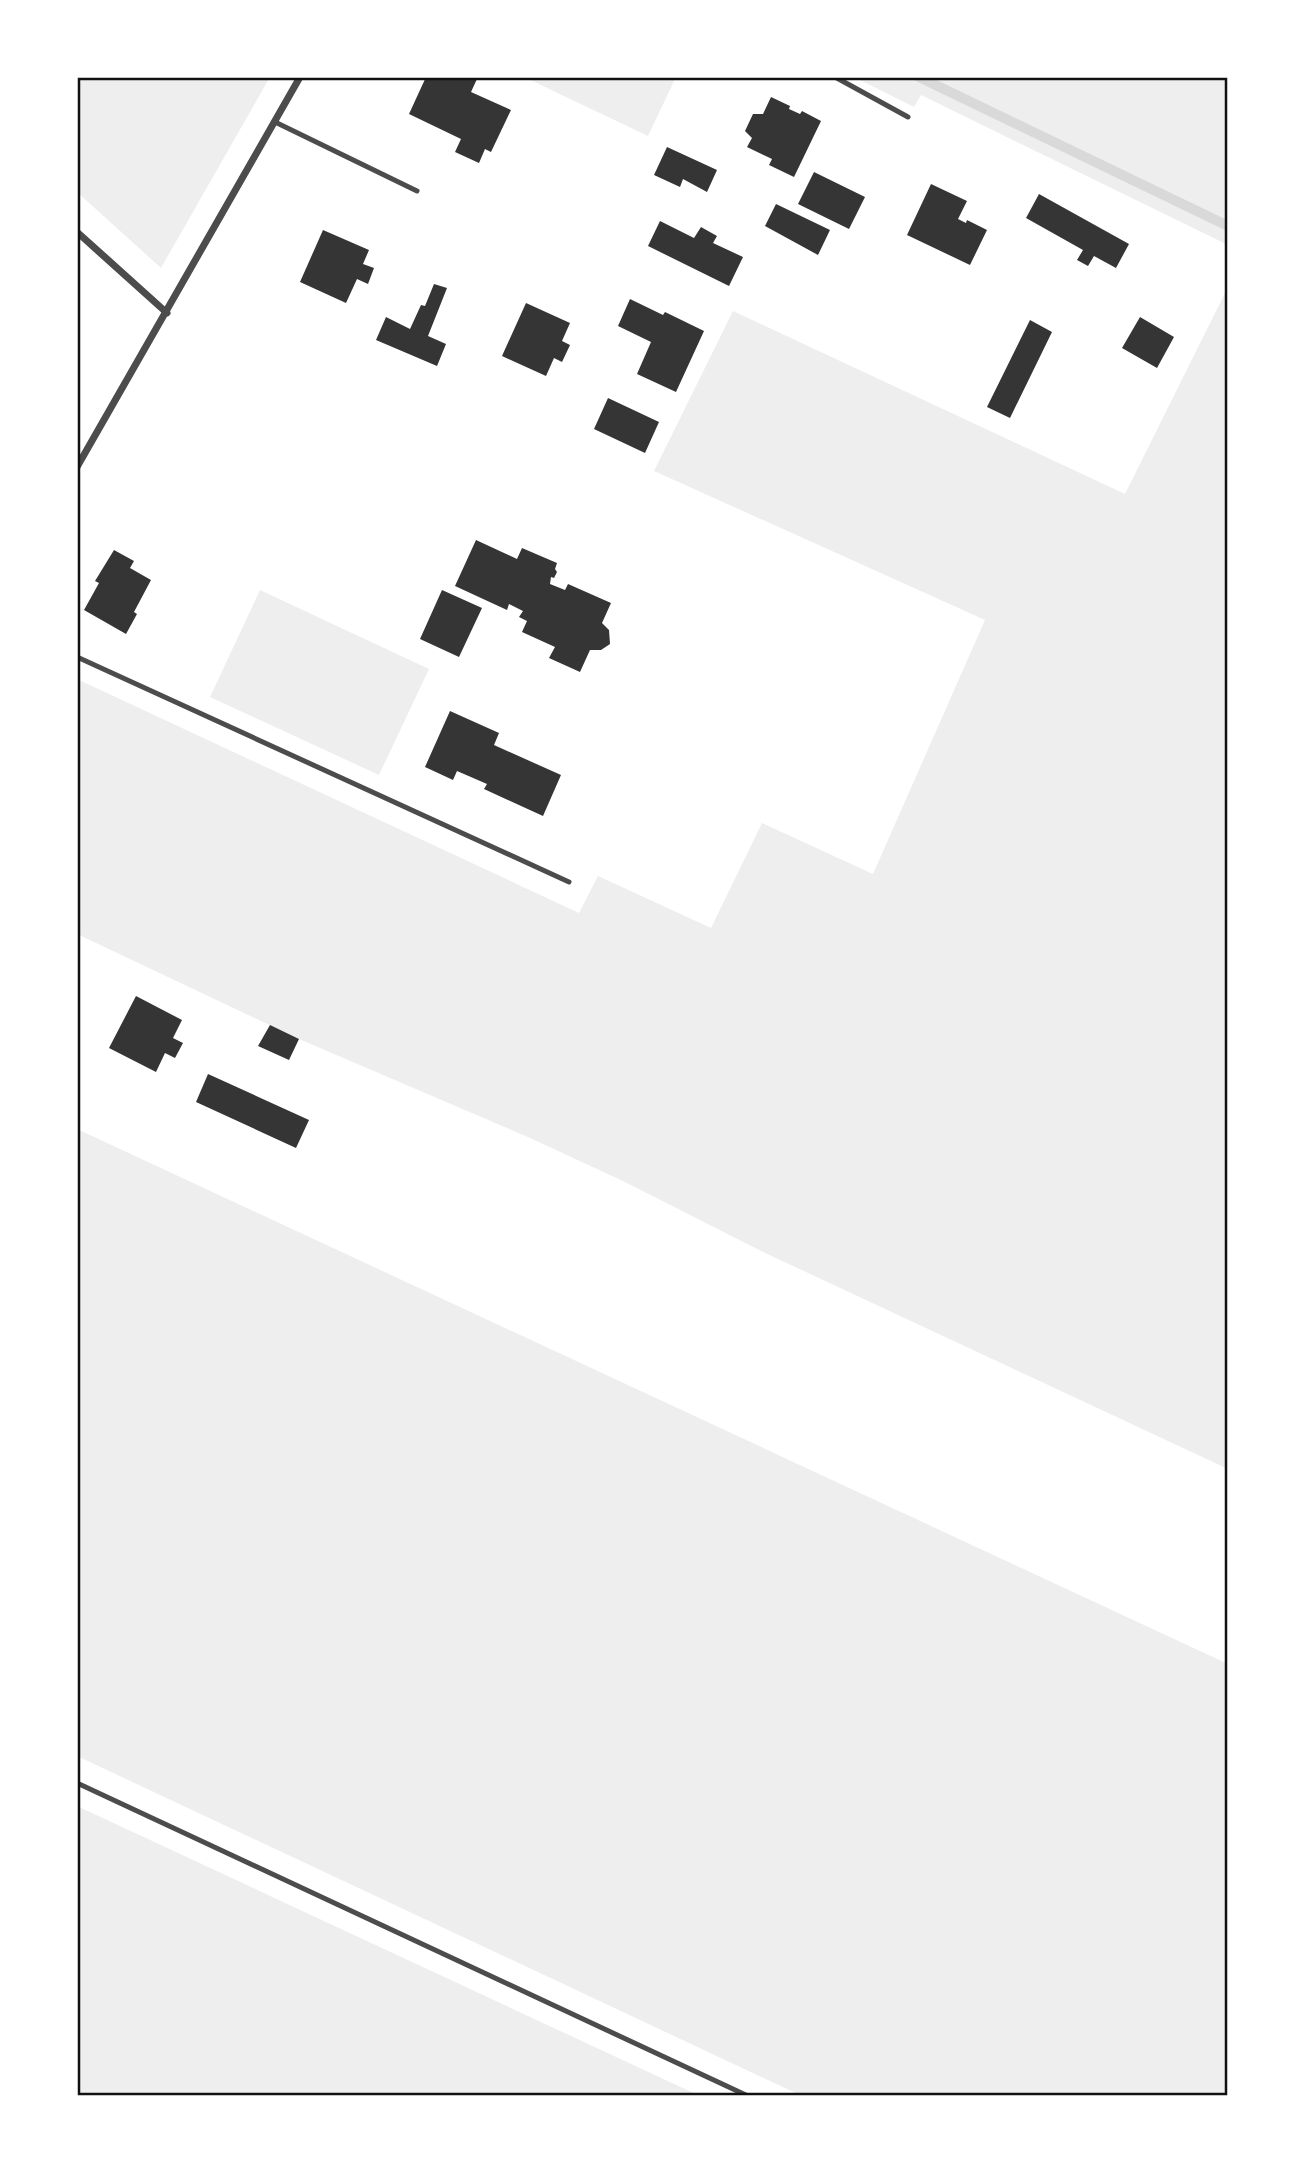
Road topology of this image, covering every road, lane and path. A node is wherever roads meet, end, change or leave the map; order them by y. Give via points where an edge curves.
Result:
1 (300, 77) edge
2 (835, 77) edge
3 (908, 117) dead end
4 (275, 122) junction
5 (417, 191) dead end
6 (77, 232) edge
7 (167, 313) junction
8 (77, 467) edge
9 (77, 657) edge
10 (569, 883) dead end
11 (77, 1783) edge
12 (748, 2096) edge

1 - 4 street
2 - 3 lane
4 - 5 lane
4 - 7 street
6 - 7 street
7 - 8 street
9 - 10 lane
11 - 12 lane

